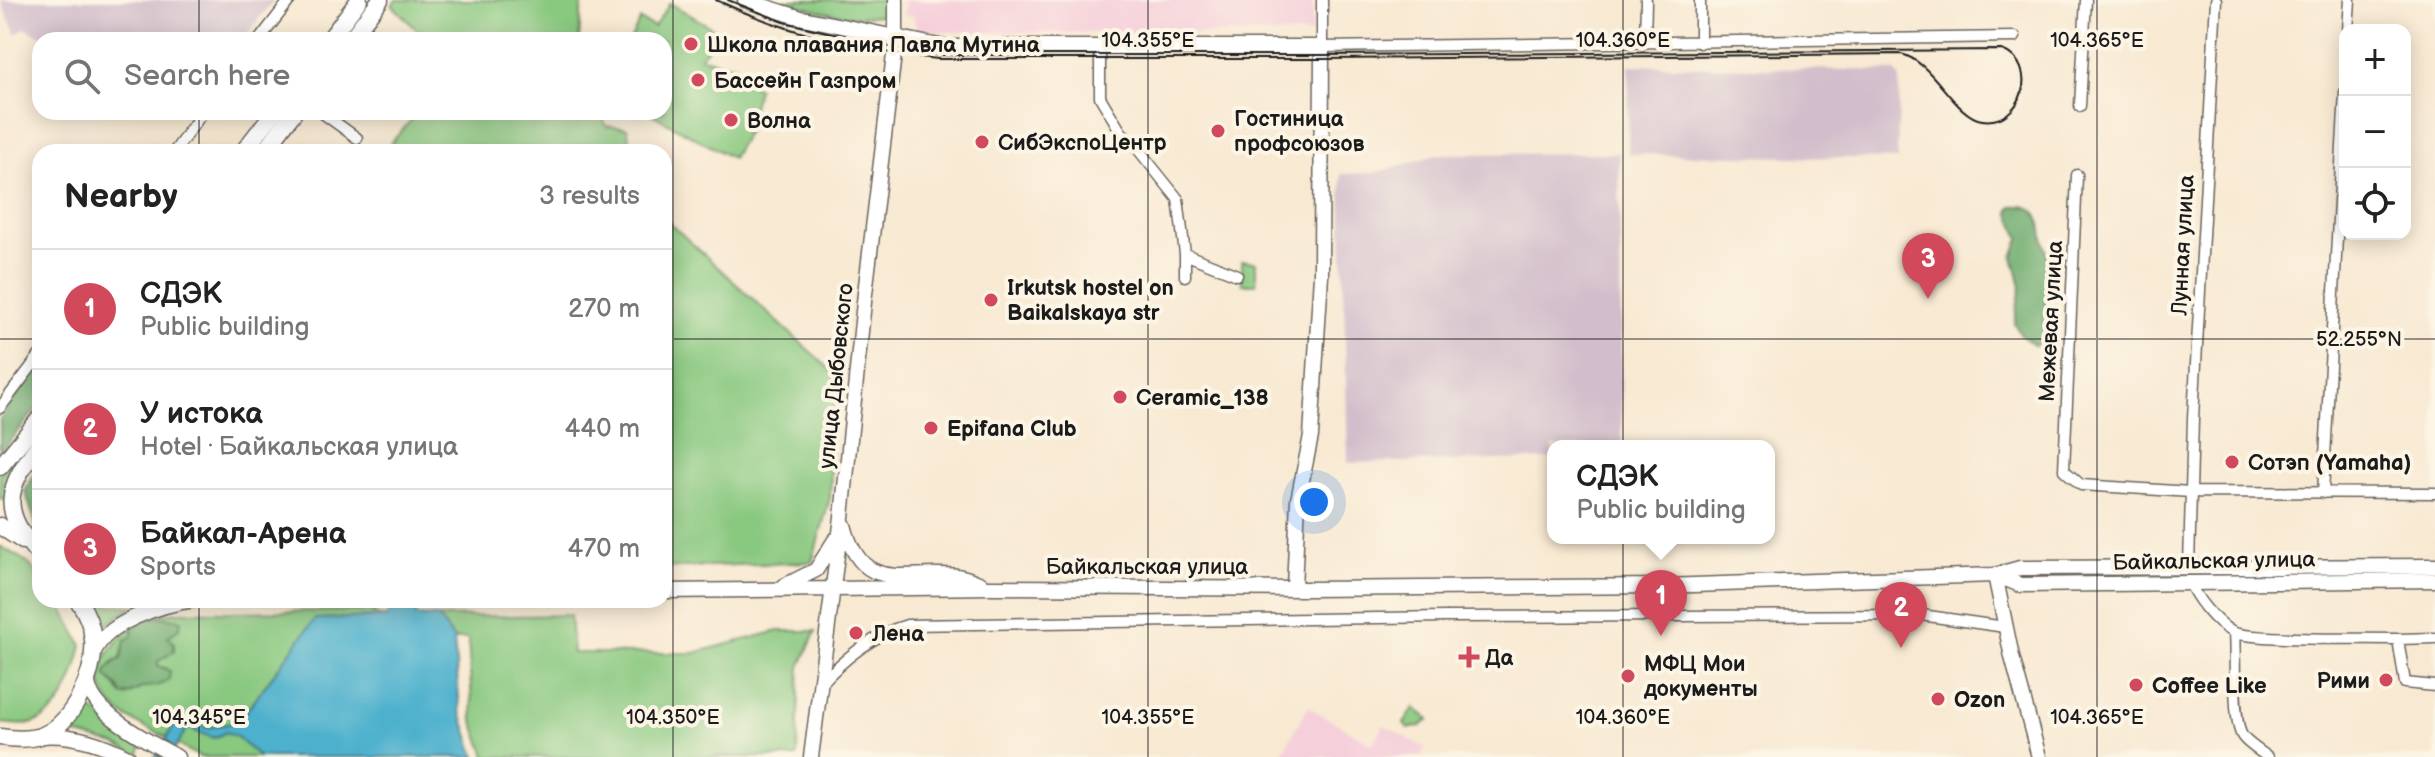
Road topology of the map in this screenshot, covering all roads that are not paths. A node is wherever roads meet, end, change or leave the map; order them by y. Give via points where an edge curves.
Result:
1 (290, 0) edge
2 (359, 0) edge
3 (380, 0) edge
4 (745, 0) edge
5 (896, 0) edge
6 (1322, 0) edge
7 (1646, 0) edge
8 (1700, 0) edge
9 (2086, 0) edge
10 (2216, 0) edge
11 (2350, 0) edge
12 (2348, 24) edge
13 (265, 32) edge
14 (335, 32) edge
15 (357, 32) edge
16 (2015, 37) dead end
17 (896, 38) junction
18 (1645, 43) junction
19 (1700, 43) junction
20 (1100, 47) junction
21 (1322, 47) junction
22 (2345, 96) edge
23 (2080, 106) dead end
24 (197, 120) edge
25 (268, 120) edge
26 (288, 120) edge
27 (332, 120) edge
28 (357, 138) dead end
29 (180, 144) edge
30 (249, 144) edge
31 (270, 144) edge
32 (2077, 175) dead end
33 (1185, 254) junction
34 (1237, 275) dead end
35 (1185, 276) dead end
36 (32, 366) edge
37 (0, 408) edge
38 (31, 446) edge
39 (0, 467) edge
40 (2191, 492) junction
41 (2323, 493) junction
42 (2435, 493) edge
43 (841, 523) junction
44 (0, 526) edge
45 (32, 547) edge
46 (32, 549) edge
47 (2435, 566) edge
48 (2189, 573) junction
49 (1995, 575) junction
50 (2435, 580) edge
51 (992, 587) junction
52 (832, 588) junction
53 (1294, 588) junction
54 (776, 589) junction
55 (672, 591) edge
56 (81, 608) edge
57 (163, 608) edge
58 (2005, 627) junction
59 (2234, 633) junction
60 (2435, 638) edge
61 (2398, 639) junction
62 (91, 663) junction
63 (2435, 686) edge
64 (819, 687) junction
65 (39, 736) junction
66 (0, 737) edge
67 (128, 757) edge
68 (177, 757) edge
69 (811, 757) edge
70 (2039, 757) edge
71 (2268, 757) edge

1 - 13 street
2 - 14 main road
3 - 15 main road
4 - 17 main road
5 - 17 main road, улица Дыбовского
6 - 21 street
7 - 18 street
8 - 19 street
9 - 23 street
10 - 40 street, Лунная улица
11 - 12 street
16 - 19 street
17 - 20 main road via 944,47
17 - 43 main road, улица Дыбовского
18 - 19 street
18 - 21 street
20 - 21 main road
20 - 33 street via 1100,97 1121,132 1178,199
21 - 53 main road via 1318,335 1311,436 1298,500
22 - 41 street
24 - 29 street
25 - 30 main road
26 - 31 main road
27 - 28 street
32 - 40 street, Межевая улица via 2064,470 2081,485
33 - 34 street
33 - 35 street
36 - 37 street
38 - 39 main road
38 - 45 main road via 10,506 14,523
40 - 41 street
40 - 48 street, Лунная улица
41 - 42 street
43 - 51 main road via 855,556 880,574 959,576
43 - 52 main road, улица Дыбовского
43 - 54 main road via 816,570
44 - 46 main road
47 - 48 main road, Байкальская улица
48 - 49 main road, Байкальская улица via 2020,568
48 - 50 main road, Байкальская улица
48 - 59 street via 2193,591
49 - 53 main road, Байкальская улица via 1664,586
49 - 58 main road
51 - 52 main road, Байкальская улица
51 - 53 main road, Байкальская улица
52 - 54 main road, Байкальская улица
52 - 64 main road, улица Дыбовского
54 - 55 main road, Байкальская улица
56 - 62 main road via 92,633
57 - 62 main road via 140,614 100,641
58 - 64 street via 1921,615 907,625 868,644
58 - 70 main road
59 - 61 street
59 - 71 street via 2237,721 2241,735
60 - 61 street
61 - 63 street via 2405,683
62 - 65 main road via 68,712
62 - 68 main road via 88,686 96,702
64 - 69 main road, улица Дыбовского
65 - 66 main road
65 - 67 main road via 77,738

